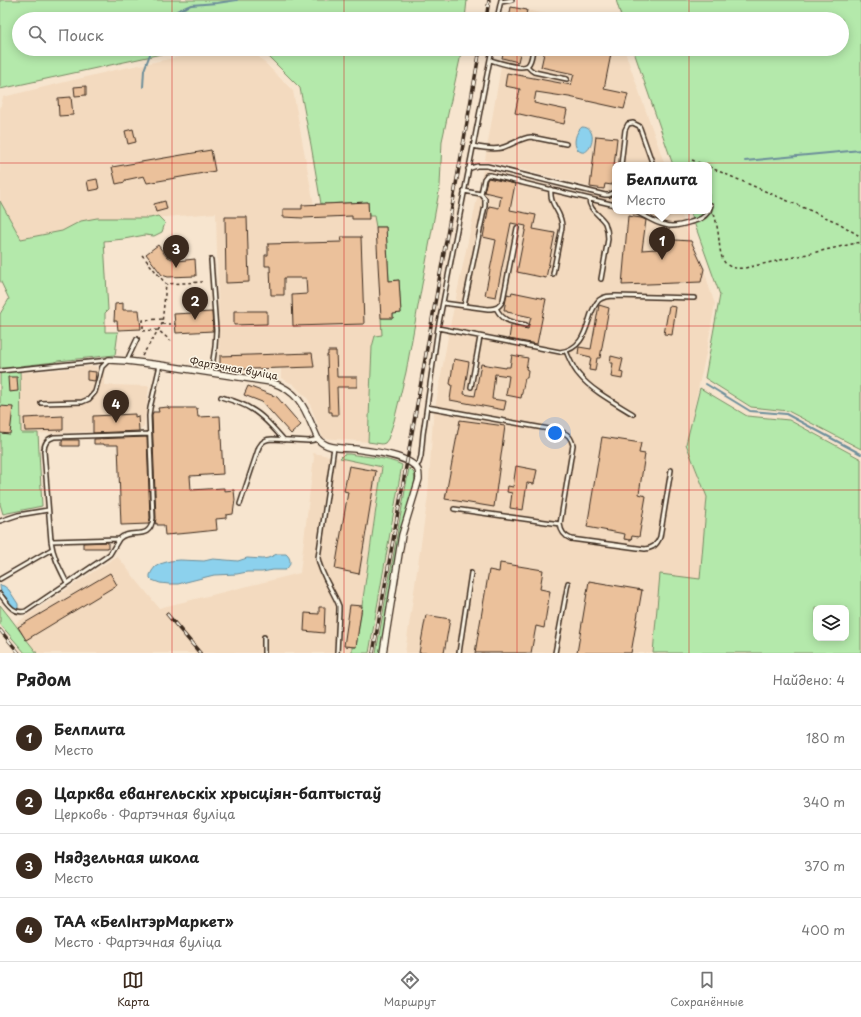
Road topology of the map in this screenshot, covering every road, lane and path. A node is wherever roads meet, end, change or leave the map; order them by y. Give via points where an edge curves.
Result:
1 (512, 0) edge
2 (501, 1) edge
3 (499, 12) edge
4 (491, 56) edge
5 (531, 56) edge
6 (490, 60) junction
7 (527, 66) junction
8 (567, 79) dead end
9 (566, 144) dead end
10 (473, 146) junction
11 (692, 160) dead end
12 (621, 162) edge
13 (652, 162) edge
14 (697, 162) edge
15 (712, 168) edge
16 (468, 169) junction
17 (552, 190) junction
18 (464, 191) junction
19 (481, 194) junction
20 (612, 194) edge
21 (589, 199) junction
22 (612, 204) edge
23 (712, 208) edge
24 (640, 214) edge
25 (707, 214) edge
26 (517, 228) dead end
27 (861, 237) edge
28 (861, 242) edge
29 (142, 255) dead end
30 (211, 260) dead end
31 (553, 274) dead end
32 (601, 279) dead end
33 (202, 282) dead end
34 (166, 284) junction
35 (694, 298) dead end
36 (443, 303) junction
37 (464, 306) junction
38 (496, 308) junction
39 (162, 319) junction
40 (162, 324) junction
41 (175, 324) dead end
42 (526, 325) dead end
43 (438, 328) junction
44 (158, 330) junction
45 (480, 337) junction
46 (137, 339) dead end
47 (171, 341) dead end
48 (566, 351) junction
49 (109, 360) junction
50 (127, 361) junction
51 (140, 363) junction
52 (160, 365) junction
53 (0, 371) edge
54 (211, 373) junction
55 (471, 387) dead end
56 (221, 397) dead end
57 (41, 403) dead end
58 (427, 407) junction
59 (634, 414) dead end
60 (149, 434) junction
61 (318, 439) junction
62 (284, 440) junction
63 (334, 447) junction
64 (415, 466) junction
65 (671, 470) dead end
66 (240, 504) dead end
67 (454, 509) dead end
68 (48, 510) junction
69 (0, 521) edge
70 (560, 524) junction
71 (119, 539) junction
72 (51, 541) junction
73 (52, 548) junction
74 (472, 573) dead end
75 (0, 579) edge
76 (67, 583) junction
77 (568, 583) dead end
78 (0, 594) edge
79 (264, 637) dead end
80 (264, 653) edge
81 (337, 653) edge
82 (383, 653) edge
83 (459, 653) edge
84 (555, 653) edge

1 - 2 lane
2 - 3 lane
4 - 6 lane
5 - 7 lane
6 - 7 lane
6 - 10 lane
7 - 8 lane via 534,72
9 - 10 lane via 525,137 497,149
10 - 16 lane
11 - 14 path
12 - 13 lane via 625,130 628,124 633,123 640,128
15 - 27 path via 839,223
16 - 18 lane
16 - 20 lane via 487,166 606,195
17 - 19 lane via 487,175
17 - 21 lane
17 - 31 lane via 552,204 562,221
18 - 19 lane
18 - 36 lane
19 - 37 lane via 485,199 485,206
21 - 22 lane
21 - 32 lane via 589,204 604,223 608,234
23 - 28 path via 722,258 725,264 738,269
24 - 25 lane via 672,226 699,220
26 - 38 lane via 503,300
29 - 34 path
30 - 54 lane via 216,330
33 - 34 path
34 - 39 path
35 - 48 lane via 604,297 595,304 582,339
36 - 37 lane
36 - 43 lane
37 - 38 lane
38 - 42 lane via 500,316 506,320
39 - 40 path
39 - 44 path via 143,320 143,331
40 - 41 path
40 - 44 path
43 - 45 lane
43 - 58 lane
44 - 47 path
44 - 51 path
45 - 48 lane via 554,352
45 - 55 lane
46 - 50 lane
48 - 59 lane via 575,370 584,381
49 - 50 street, Фартэчная вуліца
49 - 53 lane
49 - 57 lane via 102,367 95,392 90,399 82,402
50 - 51 street, Фартэчная вуліца
51 - 52 street, Фартэчная вуліца
52 - 54 street, Фартэчная вуліца
52 - 60 lane via 150,408
54 - 61 street, Фартэчная вуліца via 271,382 288,389 302,404
56 - 62 lane via 245,405 257,413
58 - 64 lane via 421,456
58 - 70 lane via 560,431 569,436 573,445
60 - 68 lane via 54,437 48,440 44,451
60 - 71 lane via 153,522 144,533 124,535
61 - 62 lane
61 - 63 street via 324,445
62 - 66 lane via 268,439 260,444
63 - 64 street via 395,456
63 - 81 lane via 318,558 338,606
64 - 82 street via 419,479 402,536
65 - 70 lane via 660,537 650,548 571,538 562,533
67 - 70 lane
68 - 69 lane
68 - 72 lane
71 - 72 lane
71 - 76 lane via 110,554
72 - 73 lane
73 - 75 lane
73 - 76 lane
74 - 83 lane
76 - 78 lane via 22,612 14,610
77 - 84 lane
79 - 80 lane

